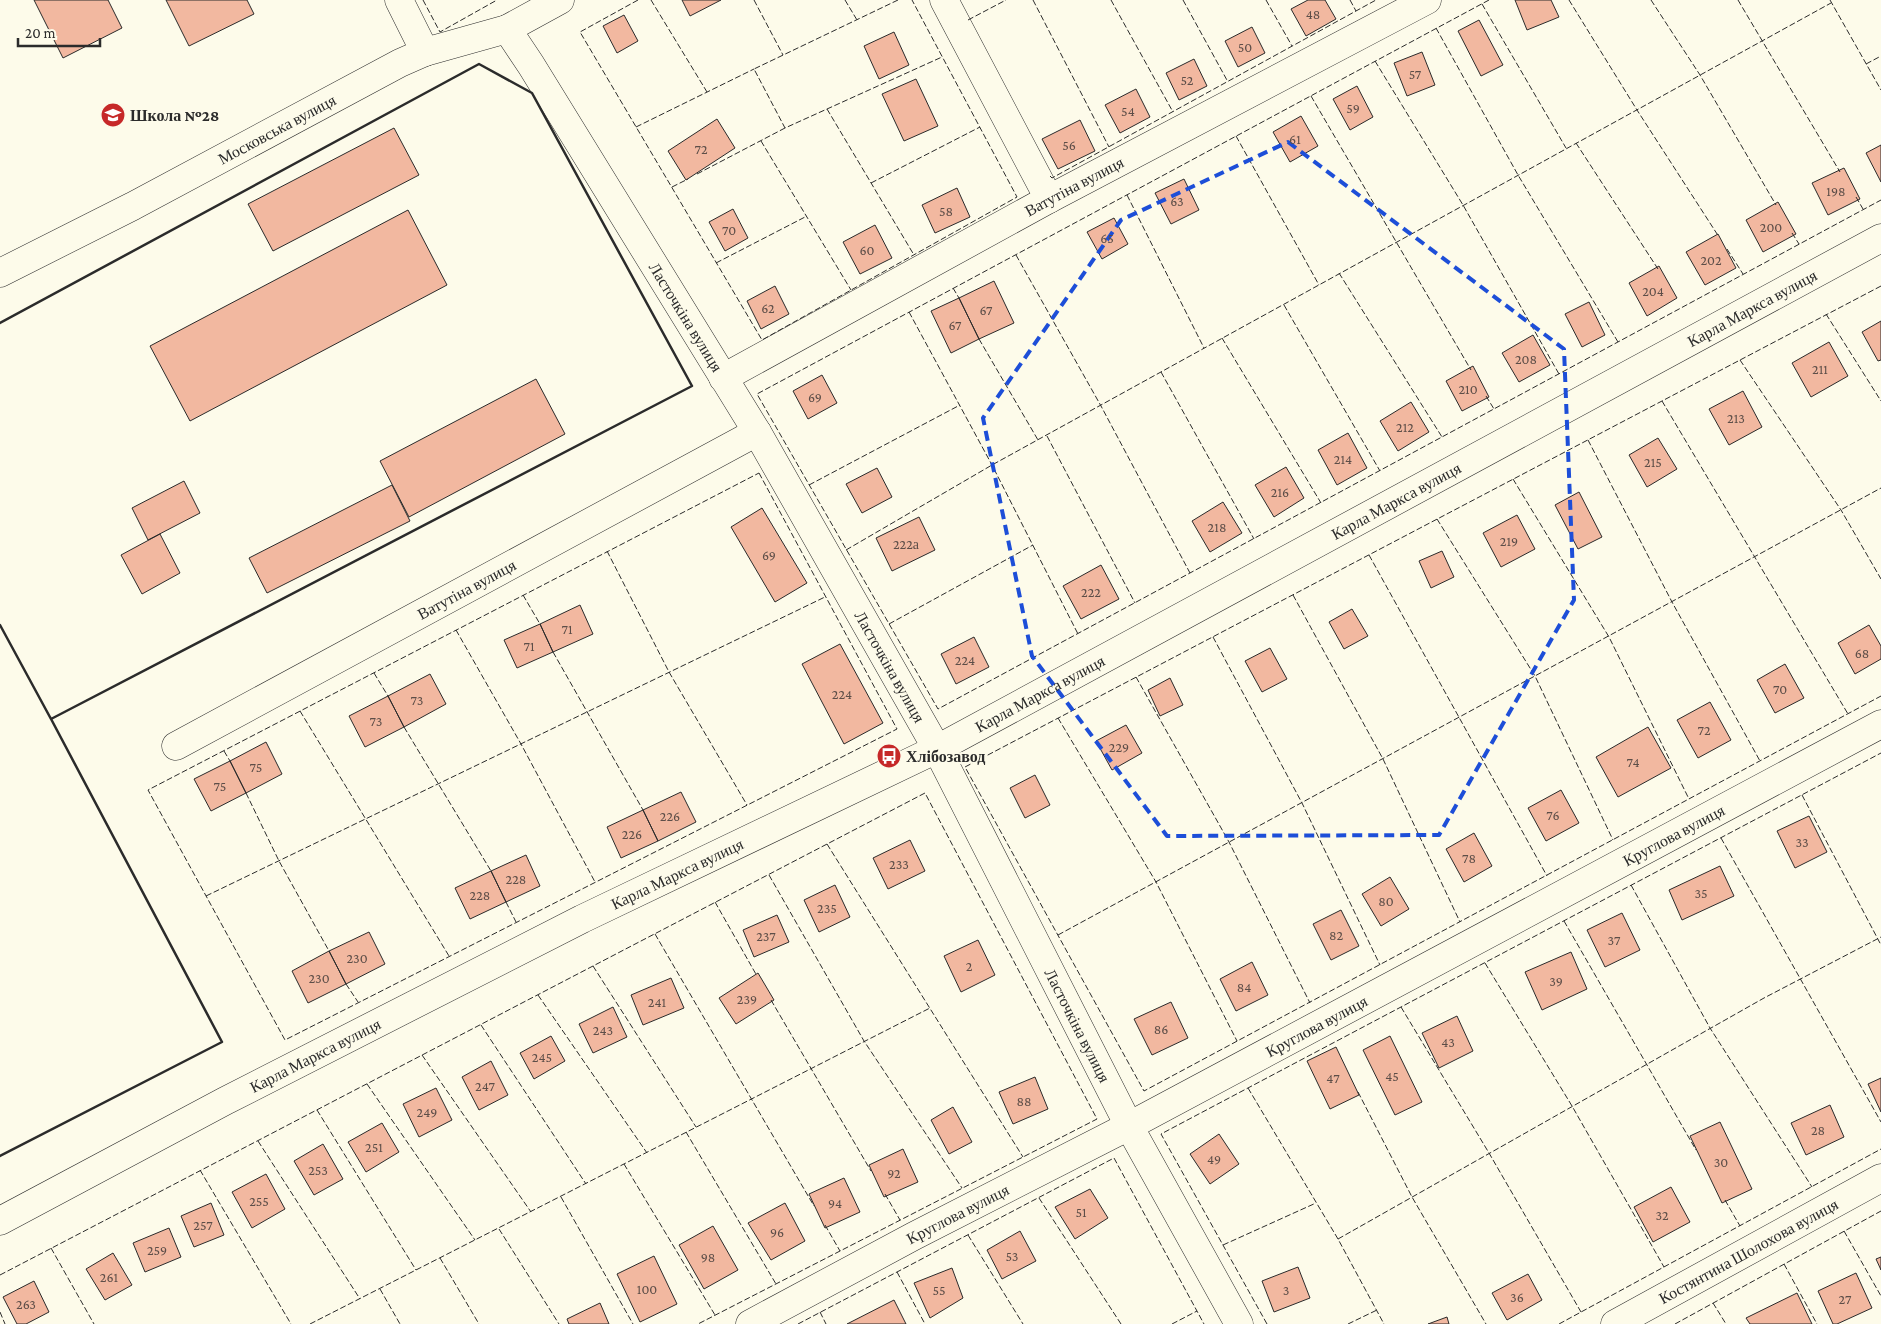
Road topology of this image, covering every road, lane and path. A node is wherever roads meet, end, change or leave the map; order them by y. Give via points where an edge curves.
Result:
1 (399, 0) edge
2 (560, 0) edge
3 (944, 0) edge
4 (1427, 0) edge
5 (507, 29) junction
6 (426, 52) junction
7 (1049, 199) junction
8 (1881, 238) edge
9 (0, 273) edge
10 (723, 378) junction
11 (757, 432) junction
12 (1881, 724) edge
13 (176, 746) dead end
14 (937, 749) junction
15 (1130, 1126) junction
16 (1881, 1178) edge
17 (0, 1221) edge
18 (750, 1324) edge
19 (1239, 1324) edge
20 (1615, 1324) edge

1 - 6 street
2 - 5 street, Московська вулиця
3 - 7 street
4 - 7 street, Ватутіна вулиця
5 - 6 street, Московська вулиця
5 - 10 street, Ласточкіна вулиця
6 - 9 street, Московська вулиця
7 - 10 street, Ватутіна вулиця
8 - 14 street, Карла Маркса вулиця
10 - 11 street, Ласточкіна вулиця
11 - 13 street, Ватутіна вулиця
11 - 14 street, Ласточкіна вулиця
12 - 15 street, Круглова вулиця
14 - 15 street, Ласточкіна вулиця
14 - 17 street, Карла Маркса вулиця via 582,919 225,1101
15 - 18 street, Круглова вулиця
15 - 19 street, Ласточкіна вулиця
16 - 20 street, Костянтина Шолохова вулиця

